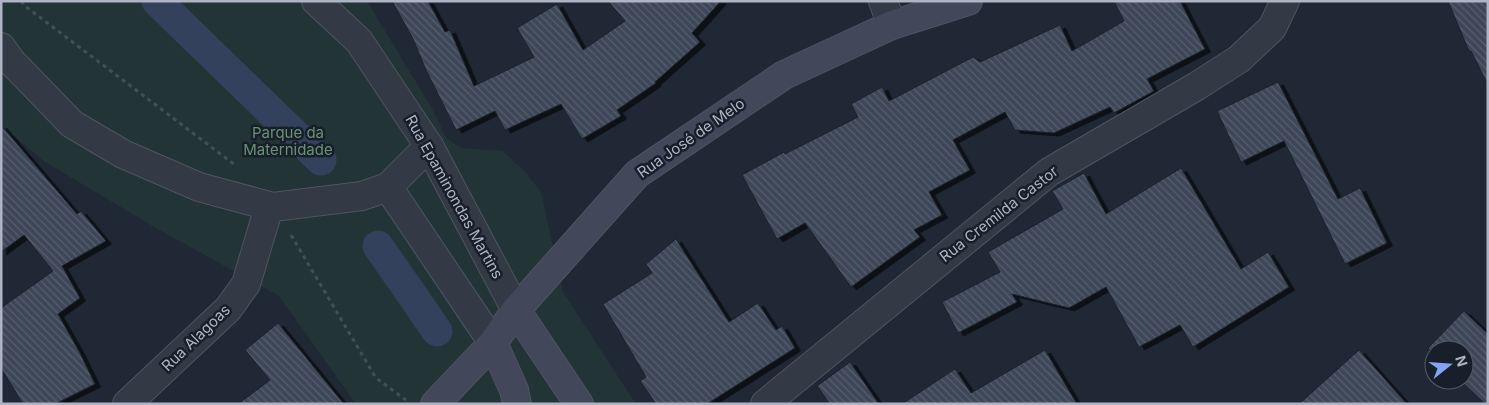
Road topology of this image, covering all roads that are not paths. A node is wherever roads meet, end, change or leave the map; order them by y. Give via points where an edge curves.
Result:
1 (316, 1) edge
2 (968, 1) edge
3 (1285, 1) edge
4 (888, 13) edge
5 (1, 47) edge
6 (429, 146) junction
7 (388, 187) junction
8 (269, 207) junction
9 (516, 310) junction
10 (493, 343) junction
11 (127, 404) edge
12 (435, 404) edge
13 (517, 404) edge
14 (579, 404) edge
15 (765, 404) edge

1 - 6 street, Rua Epaminondas Martins via 359,41
2 - 4 street, Rua José de Melo
3 - 15 street, Rua Cremilda Castor via 1272,28 1239,59 1050,172
4 - 9 street, Rua José de Melo via 784,75 637,174
5 - 8 street via 72,124 123,154 199,187
6 - 7 street
6 - 9 street, Rua Epaminondas Martins
7 - 8 street via 362,196
7 - 10 street
8 - 11 street, Rua Alagoas via 246,284 228,309
9 - 10 street, Rua José de Melo
9 - 14 street, Rua Epaminondas Martins
10 - 12 street, Rua José de Melo
10 - 13 street

